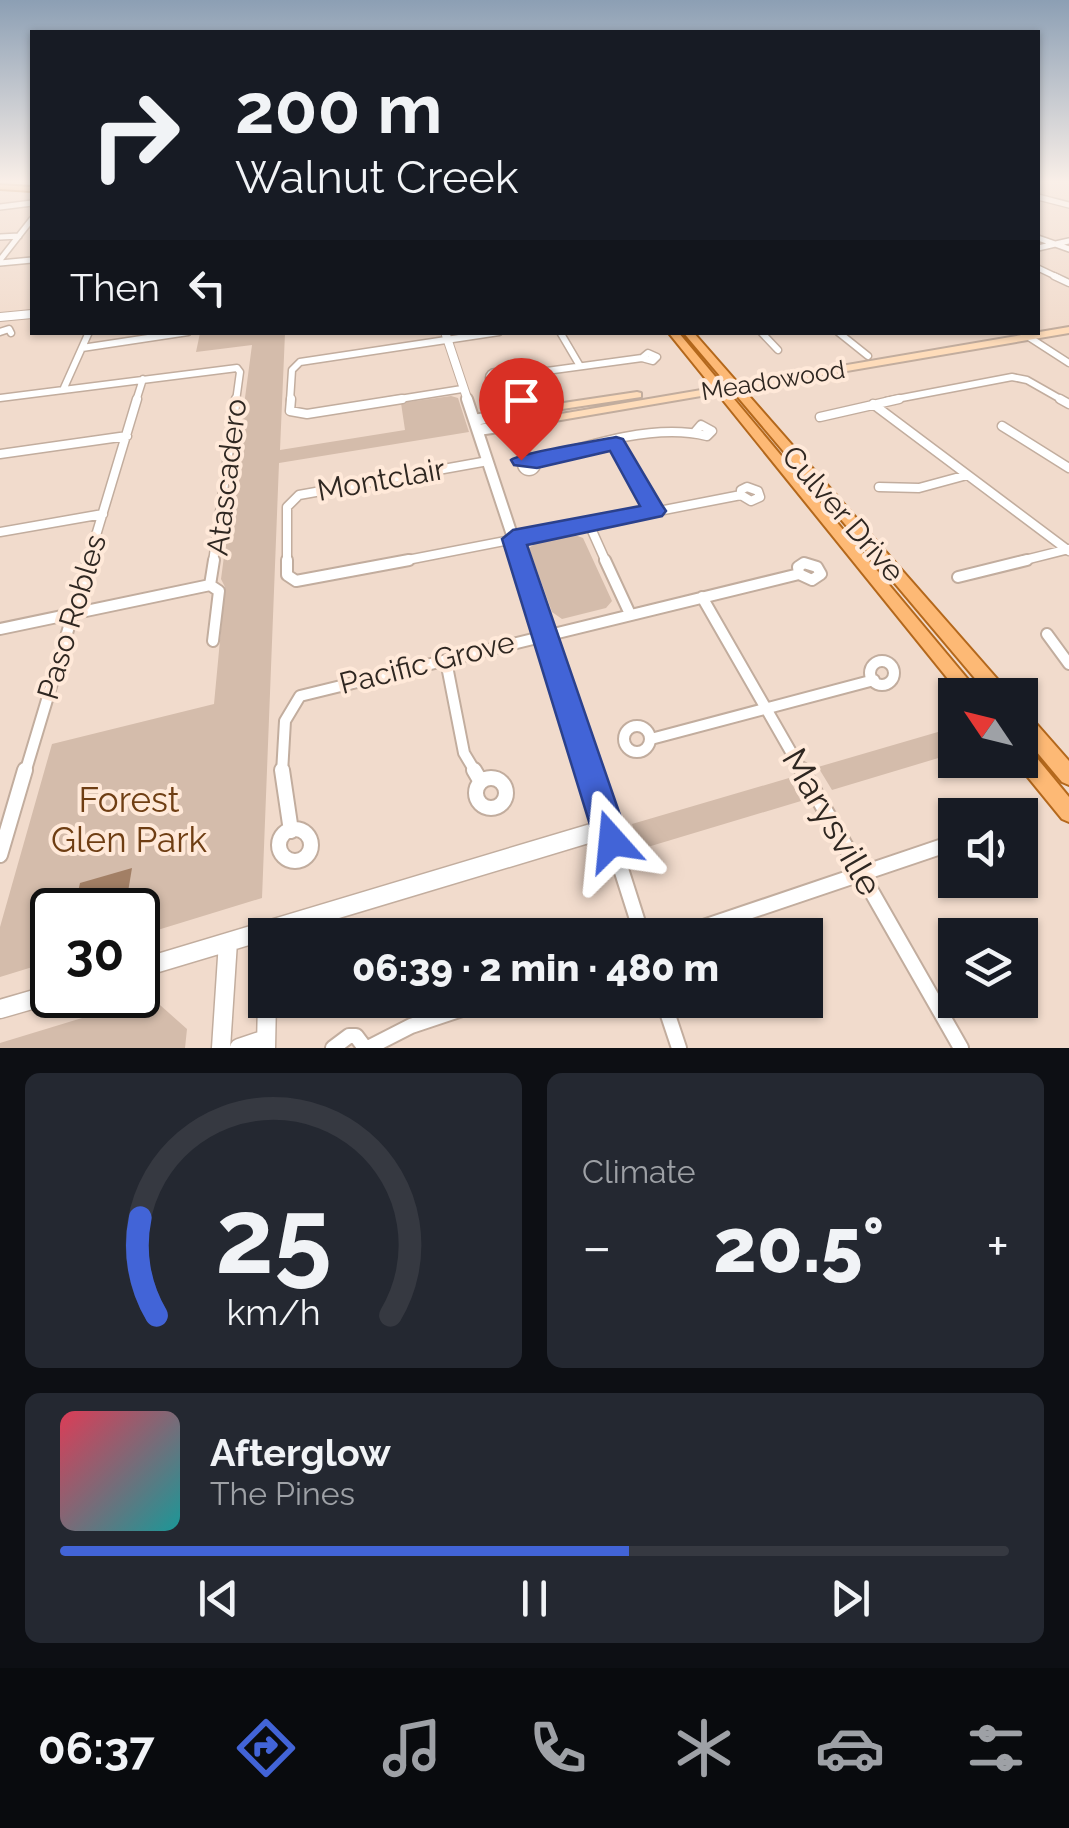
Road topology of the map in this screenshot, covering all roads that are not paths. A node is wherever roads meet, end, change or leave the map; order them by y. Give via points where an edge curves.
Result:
1 (22, 232) edge
2 (19, 236) junction
3 (0, 237) edge
4 (1040, 239) edge
5 (1069, 241) edge
6 (1058, 245) junction
7 (1040, 248) edge
8 (1069, 249) edge
9 (30, 260) edge
10 (0, 262) edge
11 (1040, 269) edge
12 (1069, 283) edge
13 (30, 314) edge
14 (0, 318) edge
15 (1069, 327) edge
16 (1040, 328) edge
17 (1040, 332) edge
18 (88, 335) edge
19 (168, 335) edge
20 (562, 335) edge
21 (675, 335) edge
22 (689, 335) edge
23 (764, 335) edge
24 (842, 335) edge
25 (992, 335) edge
26 (1024, 335) edge
27 (447, 336) edge
28 (82, 348) junction
29 (778, 350) dead end
30 (868, 356) junction
31 (642, 358) dead end
32 (1069, 363) edge
33 (580, 366) junction
34 (503, 378) dead end
35 (144, 379) junction
36 (724, 385) junction
37 (462, 389) junction
38 (63, 390) junction
39 (0, 398) edge
40 (873, 404) junction
41 (1069, 404) edge
42 (820, 417) dead end
43 (516, 419) joint
44 (476, 425) junction
45 (1002, 426) dead end
46 (695, 432) dead end
47 (127, 436) junction
48 (616, 443) junction
49 (0, 454) edge
50 (488, 461) junction
51 (537, 461) dead end
52 (1069, 468) edge
53 (967, 475) junction
54 (879, 487) dead end
55 (741, 495) dead end
56 (654, 511) junction
57 (102, 514) junction
58 (589, 524) junction
59 (0, 532) edge
60 (513, 539) junction
61 (1068, 550) edge
62 (800, 574) dead end
63 (958, 576) dead end
64 (210, 585) junction
65 (702, 597) junction
66 (73, 614) junction
67 (630, 614) junction
68 (0, 629) edge
69 (544, 634) junction
70 (1047, 634) dead end
71 (213, 641) dead end
72 (446, 661) junction
73 (1069, 664) edge
74 (958, 678) edge
75 (985, 678) edge
76 (874, 680) dead end
77 (768, 711) junction
78 (651, 739) dead end
79 (1038, 739) edge
80 (1038, 774) edge
81 (1069, 774) edge
82 (482, 782) dead end
83 (1069, 812) edge
84 (6, 816) edge
85 (608, 828) junction
86 (291, 830) dead end
87 (938, 848) edge
88 (0, 855) edge
89 (861, 874) junction
90 (314, 918) edge
91 (637, 918) edge
92 (730, 918) edge
93 (248, 937) edge
94 (228, 942) junction
95 (160, 962) edge
96 (30, 1000) edge
97 (0, 1009) edge
98 (267, 1018) edge
99 (435, 1018) edge
100 (669, 1018) edge
101 (266, 1043) edge
102 (221, 1048) edge
103 (238, 1048) edge
104 (333, 1048) edge
105 (367, 1048) edge
106 (679, 1048) edge
107 (961, 1048) edge

1 - 2 street
2 - 3 street
2 - 10 street
4 - 6 street
5 - 6 street
6 - 7 street
6 - 8 street
9 - 10 street
11 - 12 street
13 - 14 street
15 - 16 main road, Meadowood
15 - 17 main road, Meadowood
18 - 28 street
19 - 28 street
20 - 33 street
21 - 36 main road, Culver Drive
22 - 36 main road, Culver Drive
23 - 29 street
24 - 30 street
25 - 30 main road, Meadowood
26 - 32 street
26 - 36 main road, Meadowood
27 - 37 street
27 - 37 street via 300,362 292,366 290,411 300,415
28 - 38 street
30 - 36 main road, Meadowood
31 - 33 street
33 - 34 street
35 - 38 street
35 - 47 street, Paso Robles
35 - 64 street, Atascadero via 240,372
36 - 43 main road, Meadowood
36 - 74 main road, Culver Drive
36 - 75 main road, Culver Drive
37 - 44 street
38 - 39 street
40 - 41 street via 1020,377
40 - 42 street
40 - 53 street
43 - 44 street, Meadowood
44 - 50 street
45 - 52 street
46 - 48 street
47 - 49 street
47 - 57 street, Paso Robles
48 - 51 street
48 - 56 street
50 - 60 street
50 - 60 street, Montclair via 299,494 287,508 287,574 308,580
53 - 54 street via 933,486
53 - 61 street
55 - 56 street
56 - 58 street
57 - 59 street
57 - 66 street, Paso Robles
58 - 60 street
58 - 67 street
60 - 69 street
61 - 63 street
62 - 65 street, Pacific Grove
64 - 66 street
64 - 71 street, Atascadero via 219,590
65 - 67 street, Pacific Grove
65 - 77 street, Marysville
66 - 68 street
66 - 84 street, Paso Robles
67 - 69 street, Pacific Grove
69 - 72 street, Pacific Grove
69 - 85 street
70 - 73 street
72 - 82 street via 464,753
72 - 86 street, Pacific Grove via 291,702 283,767
76 - 77 street
77 - 78 street
77 - 89 street, Marysville
79 - 81 main road
80 - 83 main road
84 - 88 street, Paso Robles
85 - 90 street
85 - 91 street
87 - 89 street
89 - 92 street
89 - 107 street, Marysville
93 - 94 street
94 - 95 street
94 - 102 street
96 - 97 street
98 - 101 street
99 - 105 street
100 - 106 street
101 - 103 street
104 - 105 street via 356,1036

